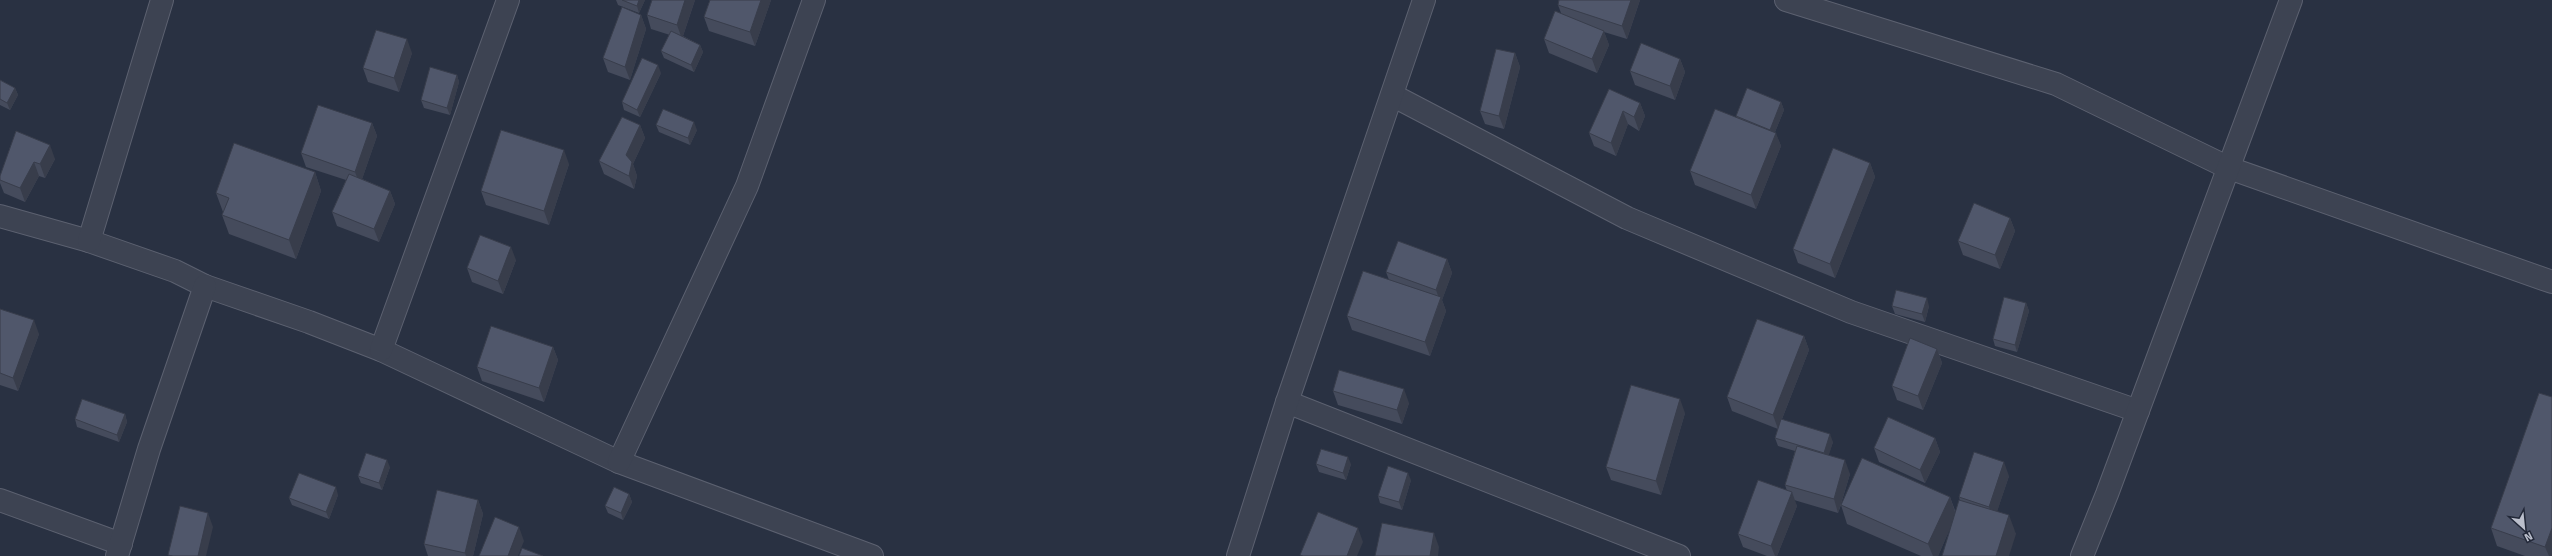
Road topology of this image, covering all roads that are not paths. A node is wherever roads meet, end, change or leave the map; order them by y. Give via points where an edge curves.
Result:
1 (162, 0) edge
2 (508, 0) edge
3 (814, 0) edge
4 (1424, 0) edge
5 (1786, 0) edge
6 (2291, 0) edge
7 (1392, 95) junction
8 (2229, 168) junction
9 (0, 216) edge
10 (89, 241) junction
11 (2552, 282) edge
12 (205, 286) junction
13 (382, 350) junction
14 (1287, 402) junction
15 (2138, 411) junction
16 (619, 462) junction
17 (0, 500) edge
18 (119, 550) edge
19 (872, 556) edge
20 (1238, 556) edge
21 (1679, 556) edge
22 (2082, 556) edge

1 - 10 street
2 - 13 street
3 - 16 street via 747,186
4 - 7 street
5 - 8 street via 2056,84
6 - 8 street
7 - 14 street
7 - 15 street via 1627,218 1851,312
8 - 11 street
8 - 15 street
9 - 10 street
10 - 12 street via 175,271
12 - 13 street
12 - 18 street via 149,449
13 - 16 street
14 - 20 street
14 - 21 street
15 - 22 street
16 - 19 street
17 - 18 street

